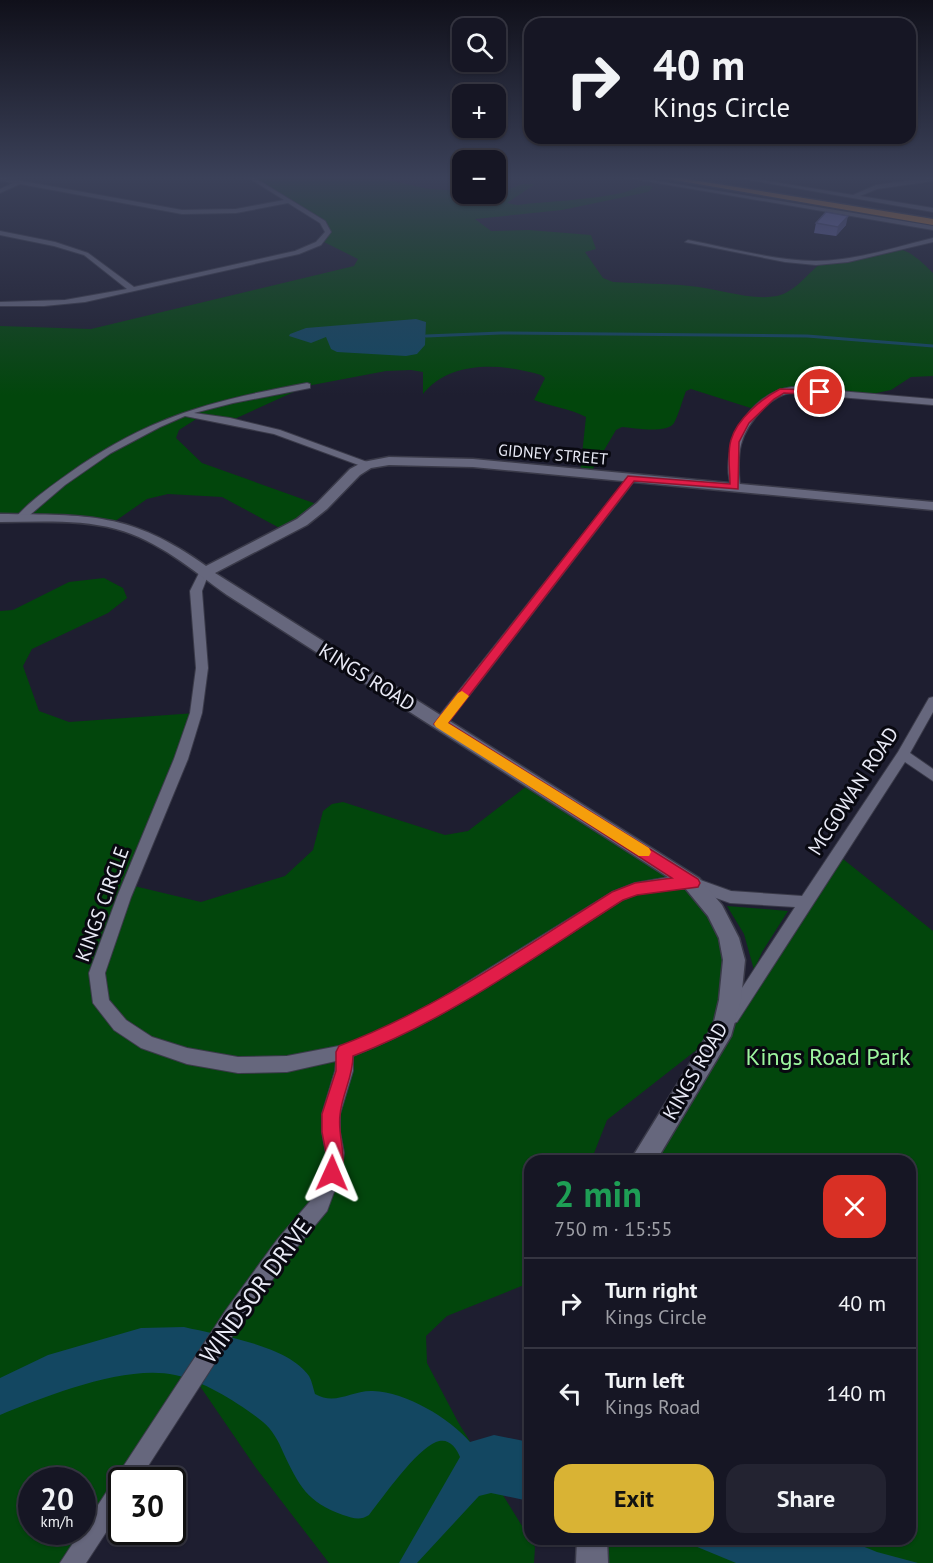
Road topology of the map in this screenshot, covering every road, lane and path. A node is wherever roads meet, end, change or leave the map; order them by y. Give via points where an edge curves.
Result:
1 (73, 250) edge
2 (305, 250) edge
3 (731, 250) edge
4 (891, 250) edge
5 (133, 290) junction
6 (0, 304) edge
7 (307, 386) dead end
8 (933, 402) edge
9 (187, 414) junction
10 (367, 465) junction
11 (632, 478) junction
12 (735, 487) junction
13 (933, 506) edge
14 (0, 518) edge
15 (20, 518) junction
16 (204, 573) junction
17 (933, 701) edge
18 (440, 724) junction
19 (903, 754) junction
20 (933, 776) edge
21 (692, 883) junction
22 (805, 902) junction
23 (723, 1029) junction
24 (345, 1052) junction
25 (646, 1155) edge
26 (134, 1467) edge
27 (108, 1508) edge
28 (592, 1545) edge
29 (72, 1563) edge
30 (592, 1563) edge

1 - 5 street via 86,254
2 - 5 street
3 - 4 street via 816,263
5 - 6 street via 60,304
7 - 9 street via 225,402
8 - 12 street via 799,390 778,392 737,435 733,459
9 - 10 street via 277,432
9 - 15 street via 98,458
10 - 11 street, GIDNEY STREET via 431,460
10 - 16 street, GIDNEY STREET via 345,480 302,522
11 - 12 street, GIDNEY STREET
11 - 18 street
12 - 13 street, GIDNEY STREET
14 - 15 street, KINGS ROAD
15 - 16 street, KINGS ROAD via 120,526 158,541
16 - 18 street, KINGS ROAD
16 - 24 street, KINGS CIRCLE via 196,591 202,668 196,713 108,939 97,973 100,1003 120,1025 147,1043 187,1056 248,1065 287,1064
17 - 19 street, MCGOWAN ROAD
18 - 21 street, KINGS ROAD
19 - 20 street
19 - 22 street, MCGOWAN ROAD
21 - 22 street via 730,897
21 - 23 street, KINGS ROAD via 723,924 734,960
21 - 24 street, KINGS CIRCLE via 635,889 617,896 443,1006
22 - 23 street, MCGOWAN ROAD
23 - 25 street, KINGS ROAD
24 - 26 street, WINDSOR DRIVE via 344,1071 331,1114 335,1153 332,1173 320,1204 233,1317
27 - 29 street
28 - 30 street

